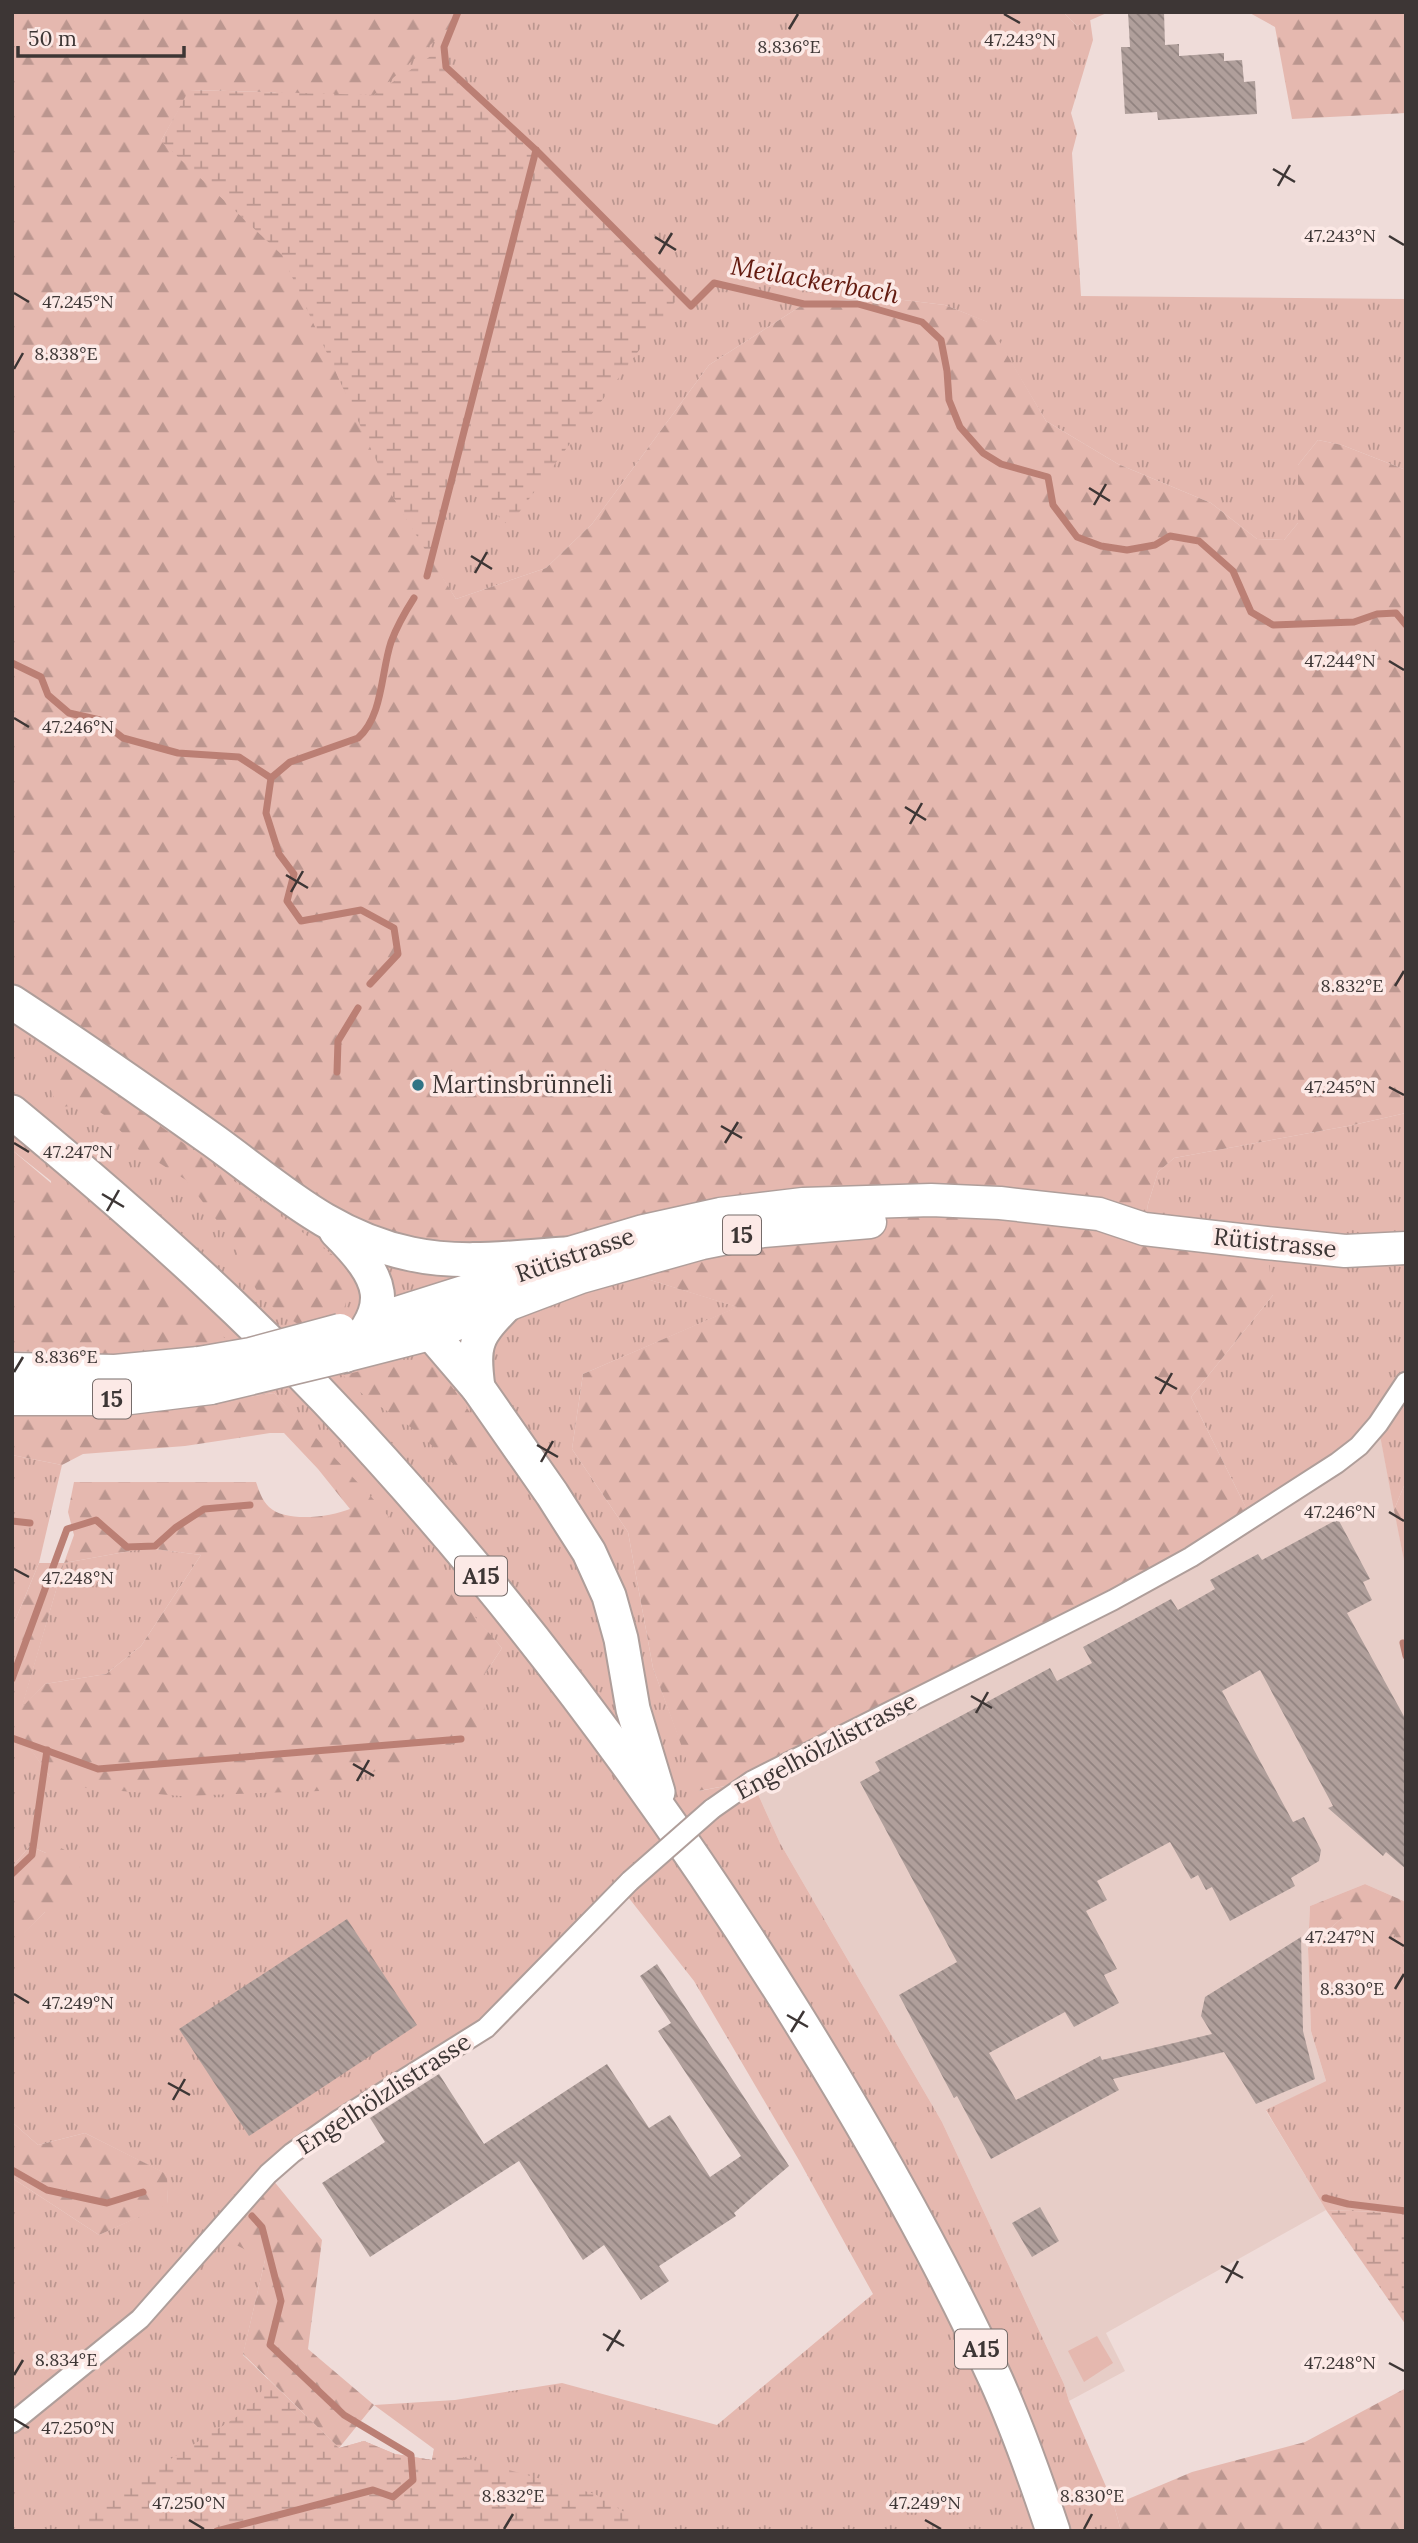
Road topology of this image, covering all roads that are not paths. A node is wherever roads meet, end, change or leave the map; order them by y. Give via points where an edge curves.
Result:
1 (12, 1002) edge
2 (12, 1112) edge
3 (12, 1126) edge
4 (44, 1138) junction
5 (328, 1224) junction
6 (1144, 1229) junction
7 (1406, 1248) edge
8 (566, 1254) junction
9 (509, 1303) junction
10 (387, 1317) junction
11 (430, 1334) junction
12 (348, 1347) junction
13 (12, 1369) edge
14 (205, 1376) junction
15 (1406, 1382) edge
16 (478, 1388) junction
17 (12, 1399) edge
18 (666, 1818) junction
19 (12, 2423) edge
20 (1053, 2531) edge

1 - 5 highway
2 - 4 highway, A15
3 - 4 highway
4 - 18 highway, A15 via 144,1222 381,1458 551,1662
5 - 8 highway via 414,1255 491,1258
5 - 10 highway via 356,1251 374,1279
6 - 7 main road, Rütistrasse / 15 via 1345,1251
6 - 8 main road, Rütistrasse / 15 via 1099,1214 1000,1203 872,1200 720,1214
6 - 9 main road, Rütistrasse / 15 via 1097,1235 997,1225 877,1221 763,1231 639,1259
8 - 10 main road, Rütistrasse / 15
9 - 11 main road, Rütistrasse / 15
9 - 16 highway via 477,1342
10 - 11 highway
10 - 12 highway
11 - 12 main road, Rütistrasse / 15
11 - 16 highway
12 - 14 main road, Rütistrasse / 15, bridge via 251,1354
13 - 14 main road, Rütistrasse / 15
14 - 17 main road, Rütistrasse / 15 via 122,1399
15 - 19 street, Engelhölzlistrasse, bridge via 1359,1446 1252,1520 1113,1600 752,1781 712,1809 630,1881 486,2028 339,2120 268,2174 140,2319
16 - 18 highway via 599,1570 621,1639 635,1718
18 - 20 highway, A15 via 752,1944 927,2240 998,2385

